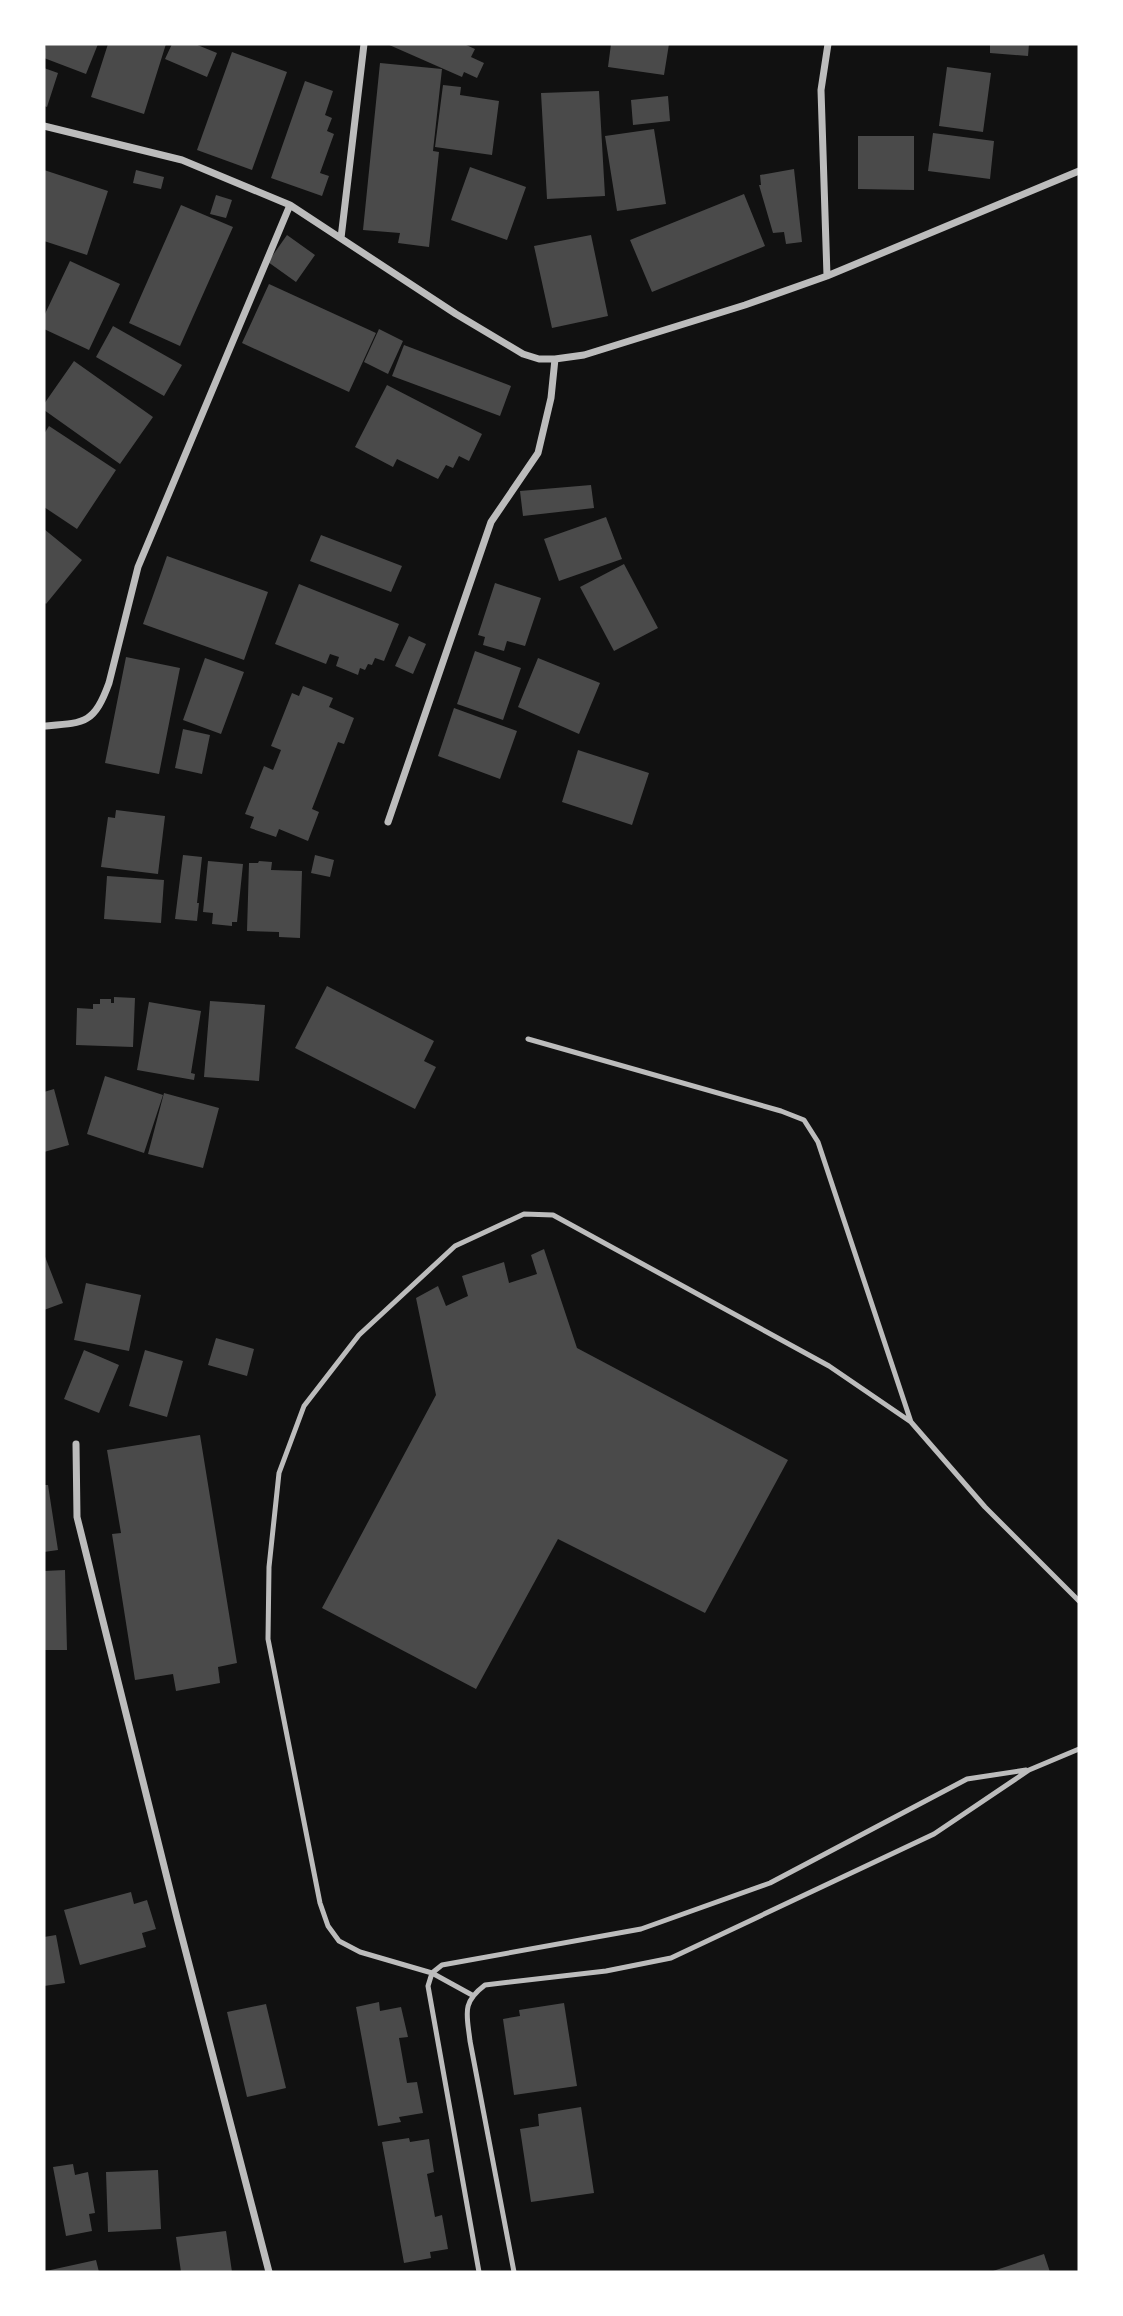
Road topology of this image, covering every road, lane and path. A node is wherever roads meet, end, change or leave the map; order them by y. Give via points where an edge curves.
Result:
1 (364, 44) edge
2 (828, 44) edge
3 (44, 126) edge
4 (1079, 171) edge
5 (290, 205) junction
6 (341, 238) junction
7 (827, 276) junction
8 (555, 359) junction
9 (44, 726) edge
10 (388, 822) dead end
11 (528, 1039) dead end
12 (911, 1422) junction
13 (76, 1444) dead end
14 (1079, 1601) edge
15 (1079, 1749) edge
16 (1029, 1770) junction
17 (432, 1973) junction
18 (472, 1995) junction
19 (269, 2272) edge
20 (479, 2272) edge
21 (514, 2272) edge

1 - 6 street
2 - 7 street via 821,90
3 - 5 street via 182,160
4 - 7 street
5 - 6 street
5 - 9 street via 138,568 103,700 93,716 80,722
6 - 8 street via 523,354
7 - 8 street via 584,355
8 - 10 street via 538,453 491,522
11 - 12 lane via 804,1121 818,1142
12 - 14 lane via 985,1507
12 - 17 lane via 829,1366 553,1215 524,1214 455,1246 359,1335 304,1405 279,1472 269,1567 268,1639 328,1926 339,1941 360,1952
13 - 19 street via 77,1517
15 - 16 lane
16 - 17 lane via 967,1779 770,1883 641,1929 480,1957 442,1965
16 - 18 lane via 934,1834 671,1958 606,1971 485,1985
17 - 18 lane
17 - 20 lane via 428,1986
18 - 21 lane via 466,2011 470,2041

